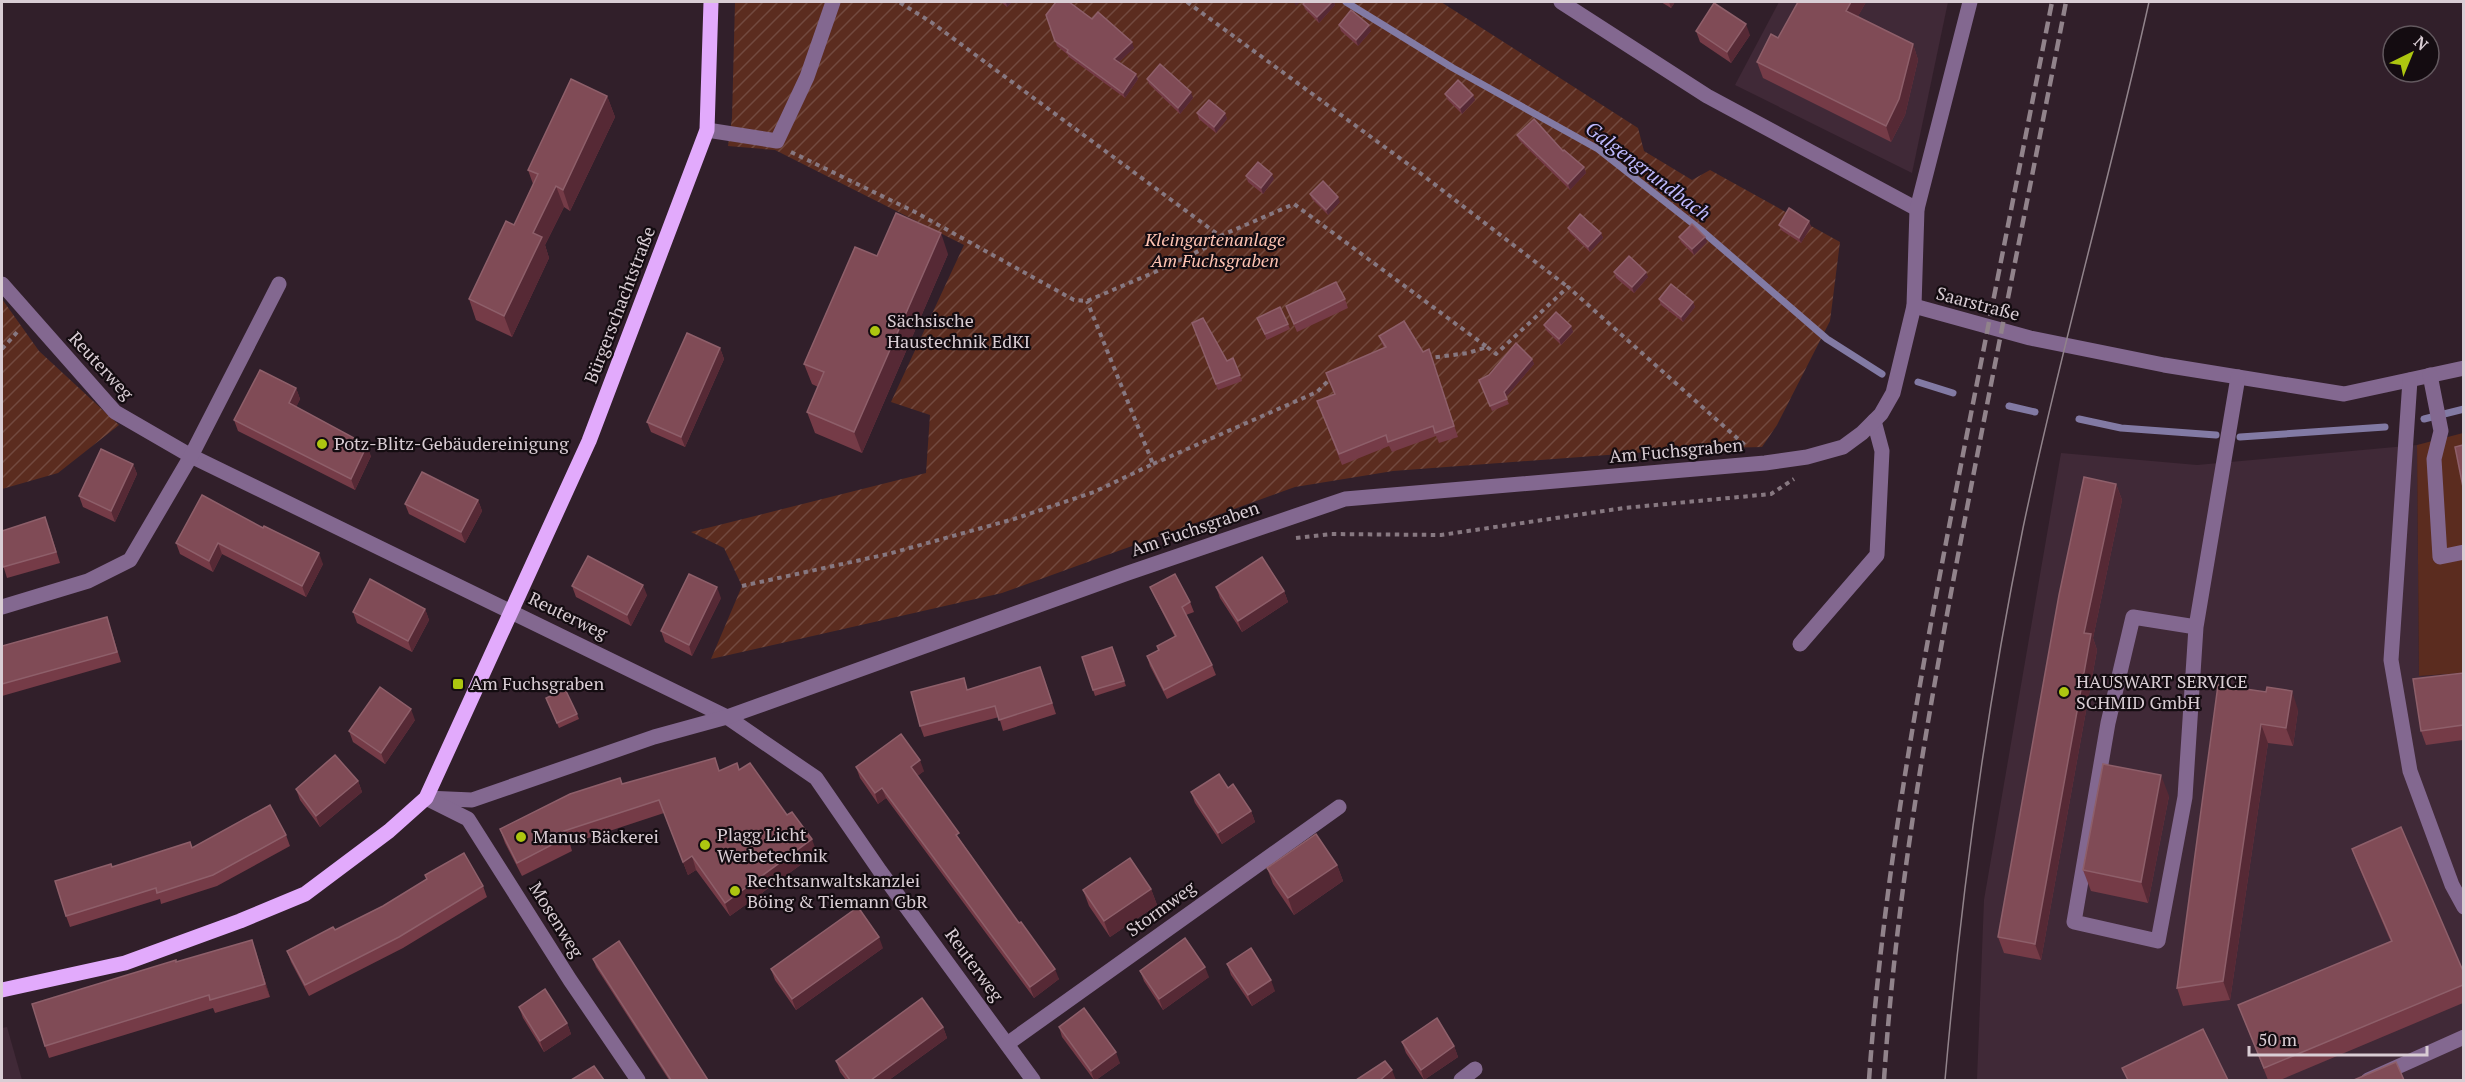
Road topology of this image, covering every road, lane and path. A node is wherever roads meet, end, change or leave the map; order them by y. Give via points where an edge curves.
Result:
1 (711, 2) edge
2 (833, 2) edge
3 (899, 2) edge
4 (1187, 2) edge
5 (1561, 2) edge
6 (1970, 2) edge
7 (707, 130) junction
8 (777, 141) junction
9 (1917, 209) junction
10 (1220, 236) junction
11 (2, 284) edge
12 (279, 284) dead end
13 (1568, 287) junction
14 (1087, 301) junction
15 (1914, 306) junction
16 (30, 318) junction
17 (1487, 347) junction
18 (2, 349) edge
19 (1423, 358) edge
20 (2463, 368) edge
21 (2430, 375) junction
22 (2238, 377) junction
23 (1331, 378) edge
24 (2410, 380) junction
25 (1874, 421) junction
26 (191, 456) junction
27 (1154, 464) junction
28 (1765, 464) junction
29 (1798, 477) dead end
30 (1287, 538) dead end
31 (2463, 552) edge
32 (742, 586) dead end
33 (2, 607) edge
34 (513, 611) junction
35 (2196, 627) junction
36 (1800, 644) dead end
37 (727, 717) junction
38 (426, 798) junction
39 (1339, 807) dead end
40 (2463, 907) edge
41 (2, 990) edge
42 (2463, 1037) edge
43 (1007, 1044) junction
44 (1475, 1069) dead end
45 (638, 1080) edge
46 (1033, 1080) edge
47 (1461, 1080) edge
48 (2368, 1080) edge

1 - 7 main road, Bürgerschachtstraße
2 - 8 street via 807,77
3 - 10 path
4 - 13 path
5 - 9 street via 1707,96
6 - 9 street, Saarstraße
7 - 8 street
7 - 34 main road, Bürgerschachtstraße via 589,441
8 - 14 path via 789,151 915,212 1074,300
9 - 15 street, Saarstraße
10 - 14 path via 1209,246
10 - 17 path via 1294,204
11 - 16 street, Reuterweg
12 - 26 street
13 - 17 path via 1496,354
13 - 28 path
14 - 27 path
15 - 22 street, Saarstraße via 2030,338
15 - 25 street, Am Fuchsgraben via 1893,393
16 - 18 path
16 - 26 street, Reuterweg via 115,412
17 - 19 path
20 - 21 street, Saarstraße
21 - 24 street, Saarstraße
21 - 31 street via 2441,431 2434,459 2440,557
22 - 24 street, Saarstraße via 2344,394
22 - 35 street
23 - 27 path via 1317,392
24 - 40 street via 2391,660 2410,771
25 - 28 street, Am Fuchsgraben via 1843,447
25 - 36 street via 1882,451 1876,555
26 - 33 street via 130,560 88,581
26 - 34 street, Reuterweg
27 - 32 path via 1094,492 1014,519 888,554
28 - 37 street, Am Fuchsgraben via 1345,499
29 - 30 path via 1771,494 1624,508 1441,535 1331,534
34 - 37 street, Reuterweg
34 - 38 main road
35 - 35 street via 2185,796 2158,941 2074,922 2108,723 2133,617
37 - 38 street, Am Fuchsgraben via 654,737 472,800
37 - 43 street, Reuterweg via 816,778
38 - 41 main road via 389,831 304,894 125,963
38 - 45 street, Mosenweg via 468,819
39 - 43 street, Stormweg
42 - 48 street
43 - 46 street, Reuterweg
44 - 47 street

